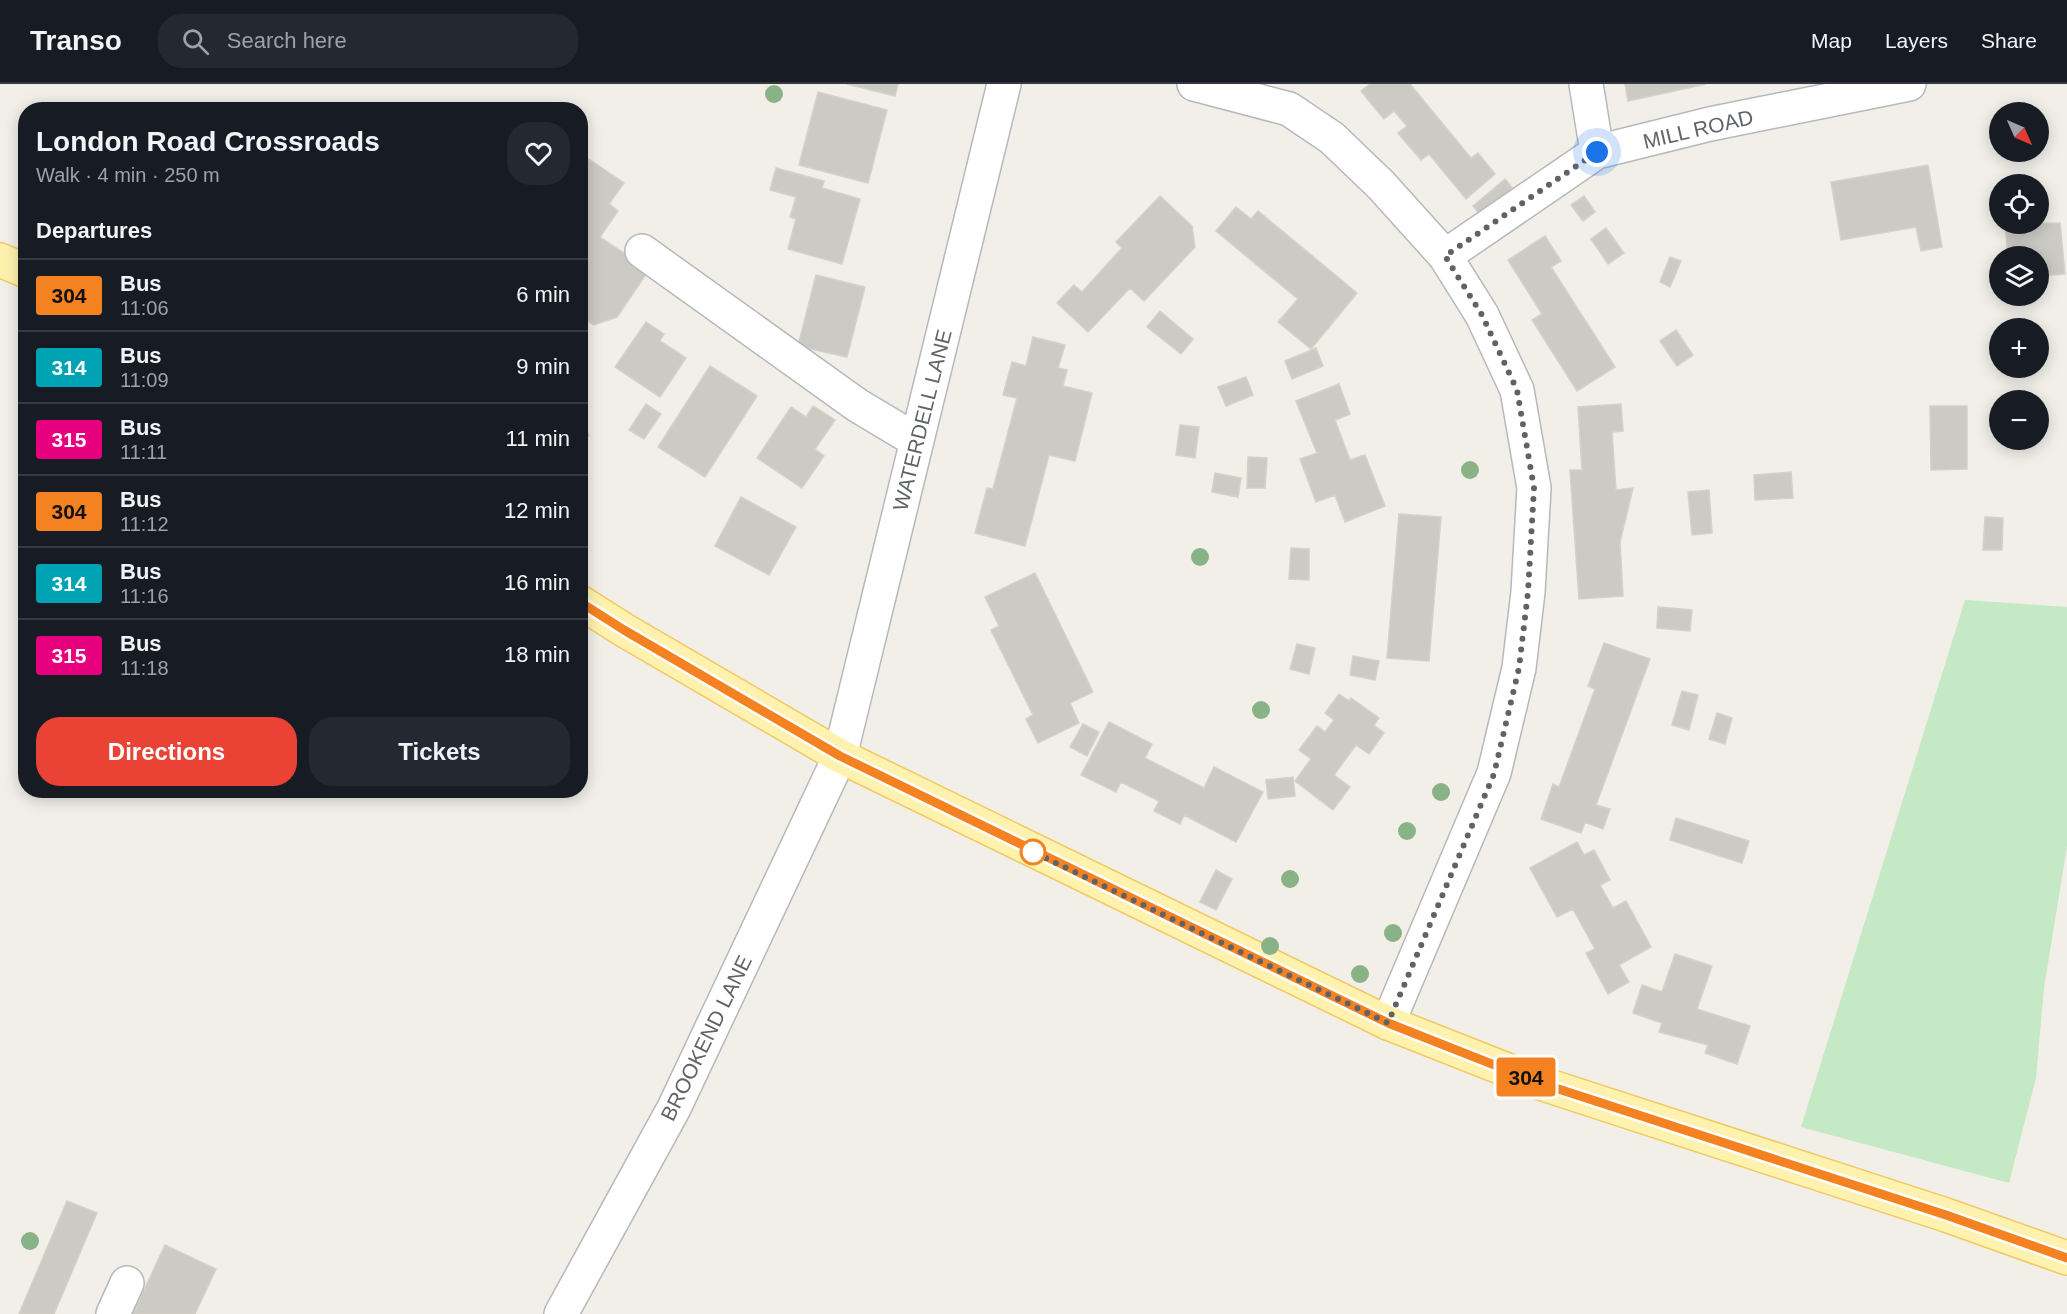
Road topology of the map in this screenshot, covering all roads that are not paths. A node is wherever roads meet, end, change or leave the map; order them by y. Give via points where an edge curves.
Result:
1 (1004, 84) edge
2 (1194, 84) edge
3 (1586, 84) edge
4 (1909, 84) edge
5 (1597, 152) junction
6 (642, 250) dead end
7 (1445, 256) junction
8 (0, 260) edge
9 (18, 268) edge
10 (917, 441) junction
11 (588, 607) edge
12 (840, 756) junction
13 (1388, 1023) junction
14 (2067, 1258) edge
15 (127, 1283) dead end
16 (112, 1314) edge
17 (561, 1314) edge

1 - 10 street, WATERDELL LANE
2 - 7 street via 1289,109 1332,138
3 - 5 street
4 - 5 street, MILL ROAD via 1710,124
5 - 7 street, MILL ROAD
6 - 10 street via 857,405
7 - 13 street via 1482,315 1517,390 1534,488 1528,592 1519,668 1494,774
8 - 9 main road
10 - 12 street, WATERDELL LANE
11 - 12 main road
12 - 13 main road
12 - 17 street, BROOKEND LANE via 674,1108
13 - 14 main road via 1540,1083
15 - 16 street

